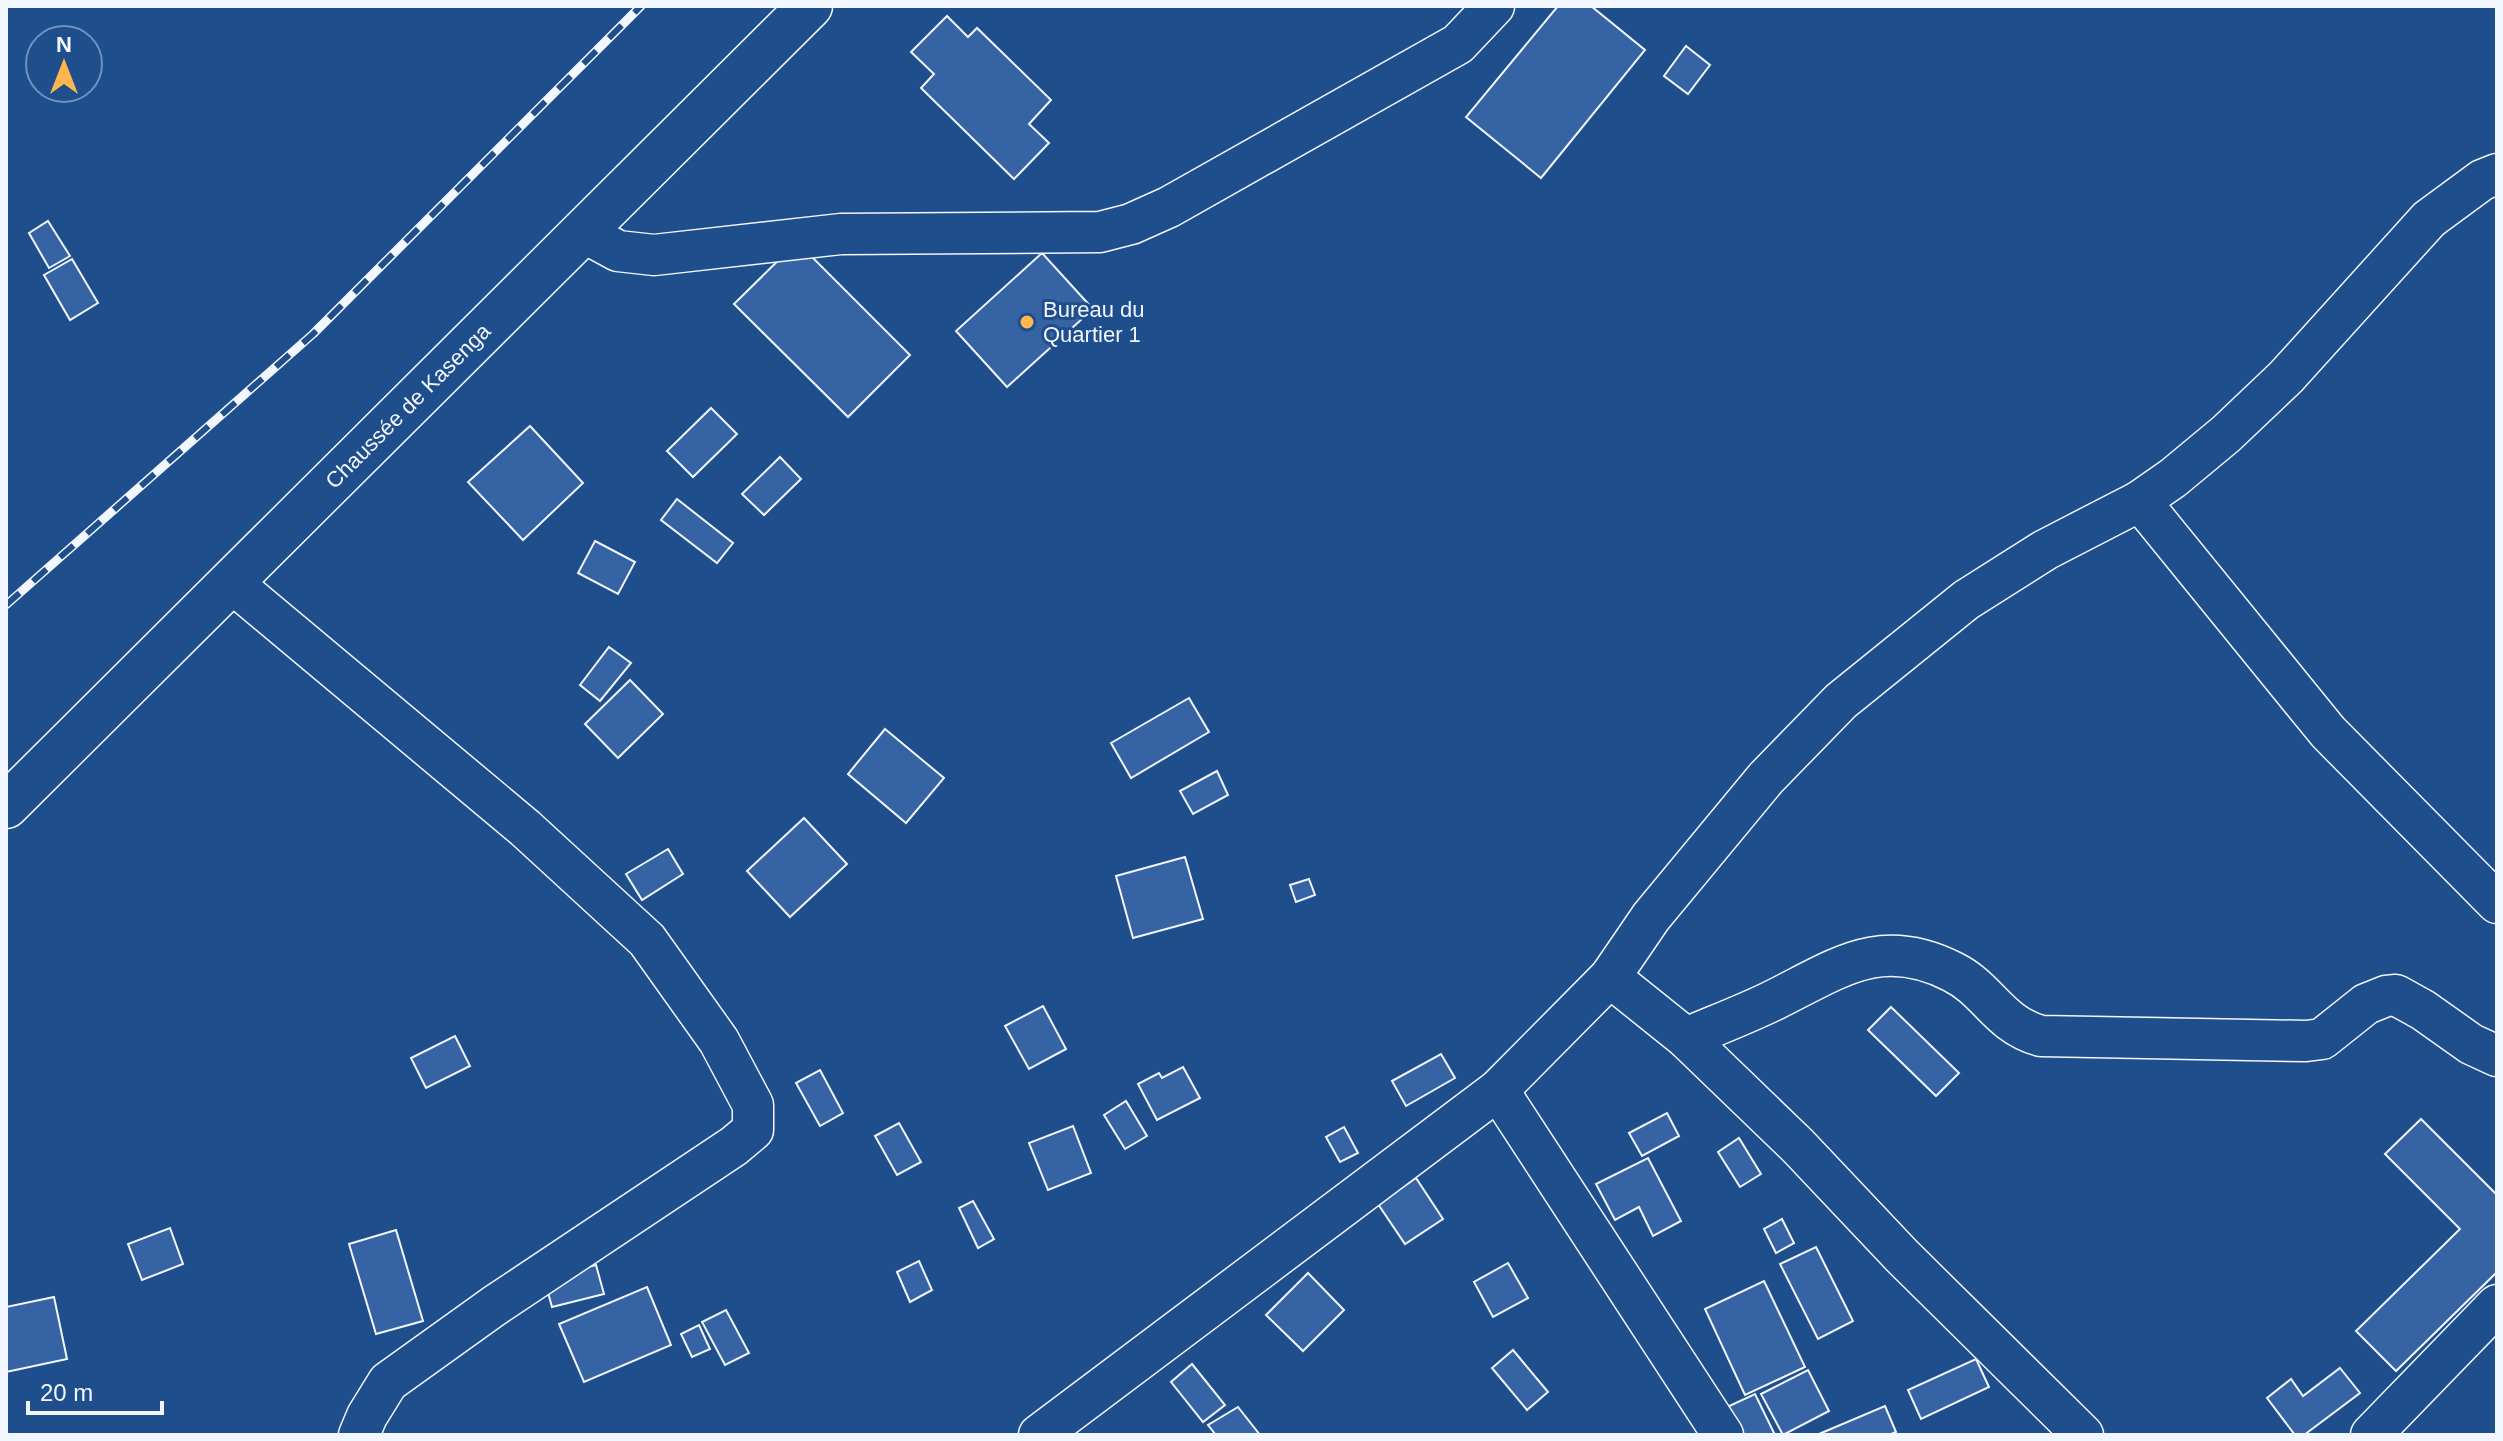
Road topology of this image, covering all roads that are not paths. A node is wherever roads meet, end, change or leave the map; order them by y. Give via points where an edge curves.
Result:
1 (810, 6) edge
2 (1494, 6) edge
3 (2497, 174) edge
4 (583, 232) junction
5 (2140, 501) junction
6 (231, 582) junction
7 (6, 806) edge
8 (2497, 903) edge
9 (1610, 977) junction
10 (1686, 1038) junction
11 (2497, 1056) edge
12 (1498, 1090) junction
13 (2497, 1305) edge
14 (359, 1435) edge
15 (1039, 1435) edge
16 (1723, 1435) edge
17 (2083, 1435) edge
18 (2371, 1435) edge

1 - 4 main road, Chaussée de Kasenga
2 - 4 street via 1458,44 1169,207 1100,232 841,234 654,255 618,251
3 - 5 street via 2429,219 2286,377 2226,434
4 - 6 main road, Chaussée de Kasenga
5 - 8 street via 2328,732
5 - 9 street via 2045,550 1966,600 1841,701 1766,778 1651,917
6 - 7 main road, Chaussée de Kasenga
6 - 14 street via 525,828 647,940 719,1041 753,1105 753,1130 734,1146 388,1382
9 - 10 street
9 - 12 street
10 - 11 street via 1831,970 1892,954 1923,958 1957,973 2020,1030 2041,1036 2306,1041 2322,1039 2366,1004 2396,995
10 - 17 street
12 - 15 street
12 - 16 street
13 - 18 street

